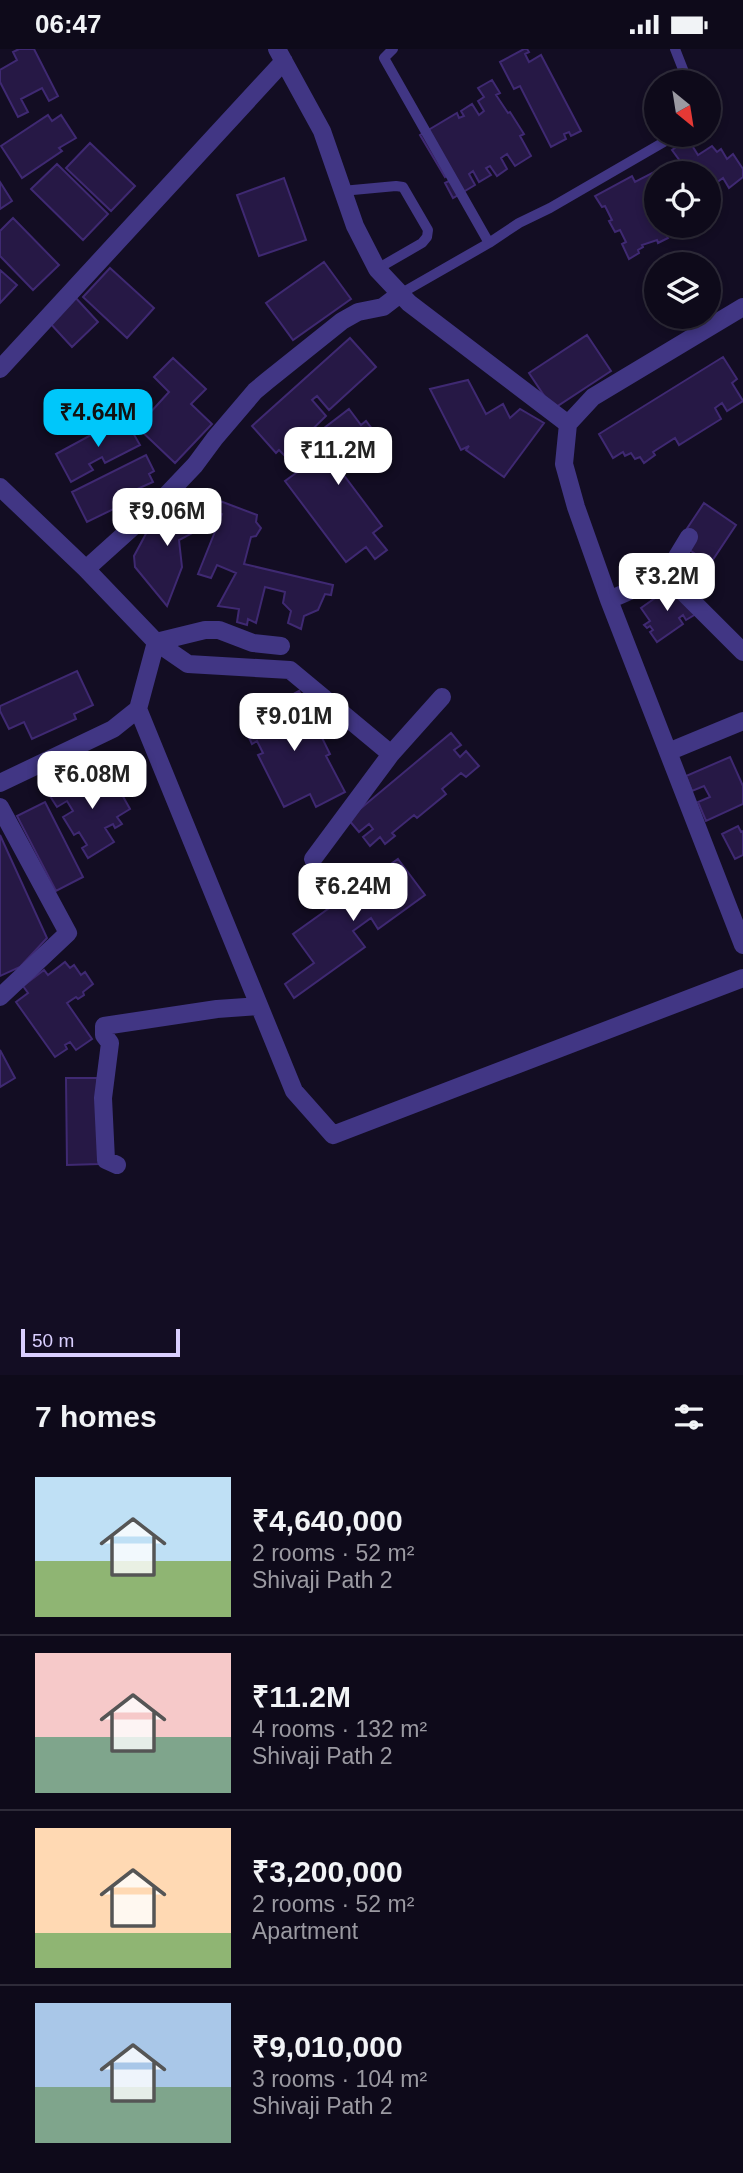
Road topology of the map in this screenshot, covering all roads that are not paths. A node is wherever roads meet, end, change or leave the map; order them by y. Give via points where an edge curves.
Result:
1 (393, 49) edge
2 (675, 49) edge
3 (281, 55) edge
4 (683, 70) edge
5 (655, 147) edge
6 (342, 191) junction
7 (489, 243) junction
8 (377, 269) junction
9 (400, 294) junction
10 (743, 307) edge
11 (0, 369) edge
12 (568, 423) junction
13 (0, 487) edge
14 (689, 537) dead end
15 (86, 569) junction
16 (666, 575) junction
17 (609, 600) junction
18 (156, 642) junction
19 (281, 646) dead end
20 (743, 652) edge
21 (442, 697) dead end
22 (138, 709) junction
23 (743, 720) edge
24 (668, 752) junction
25 (390, 754) junction
26 (0, 783) edge
27 (2, 816) edge
28 (313, 859) dead end
29 (743, 945) edge
30 (743, 978) edge
31 (0, 997) edge
32 (259, 1006) junction
33 (117, 1165) dead end

1 - 7 lane via 384,58
2 - 4 lane
3 - 6 street via 322,131
3 - 11 street
5 - 7 lane
6 - 8 street
6 - 8 lane via 403,187 428,230 422,243
7 - 9 lane
8 - 9 street
9 - 12 street
9 - 15 street via 383,307 342,321 255,391 195,465
10 - 12 street via 593,397
12 - 17 street via 564,464
13 - 15 street
14 - 16 street
15 - 18 street
16 - 17 street
16 - 20 street
17 - 24 street
18 - 19 street via 219,630 253,643
18 - 22 street
18 - 25 street via 188,664 290,670
21 - 25 street
22 - 26 street via 113,729
22 - 32 street
23 - 24 street
24 - 29 street
25 - 28 street
27 - 31 street via 68,933
30 - 32 street via 333,1135 295,1091
32 - 33 street via 104,1027 110,1043 103,1098 106,1160

